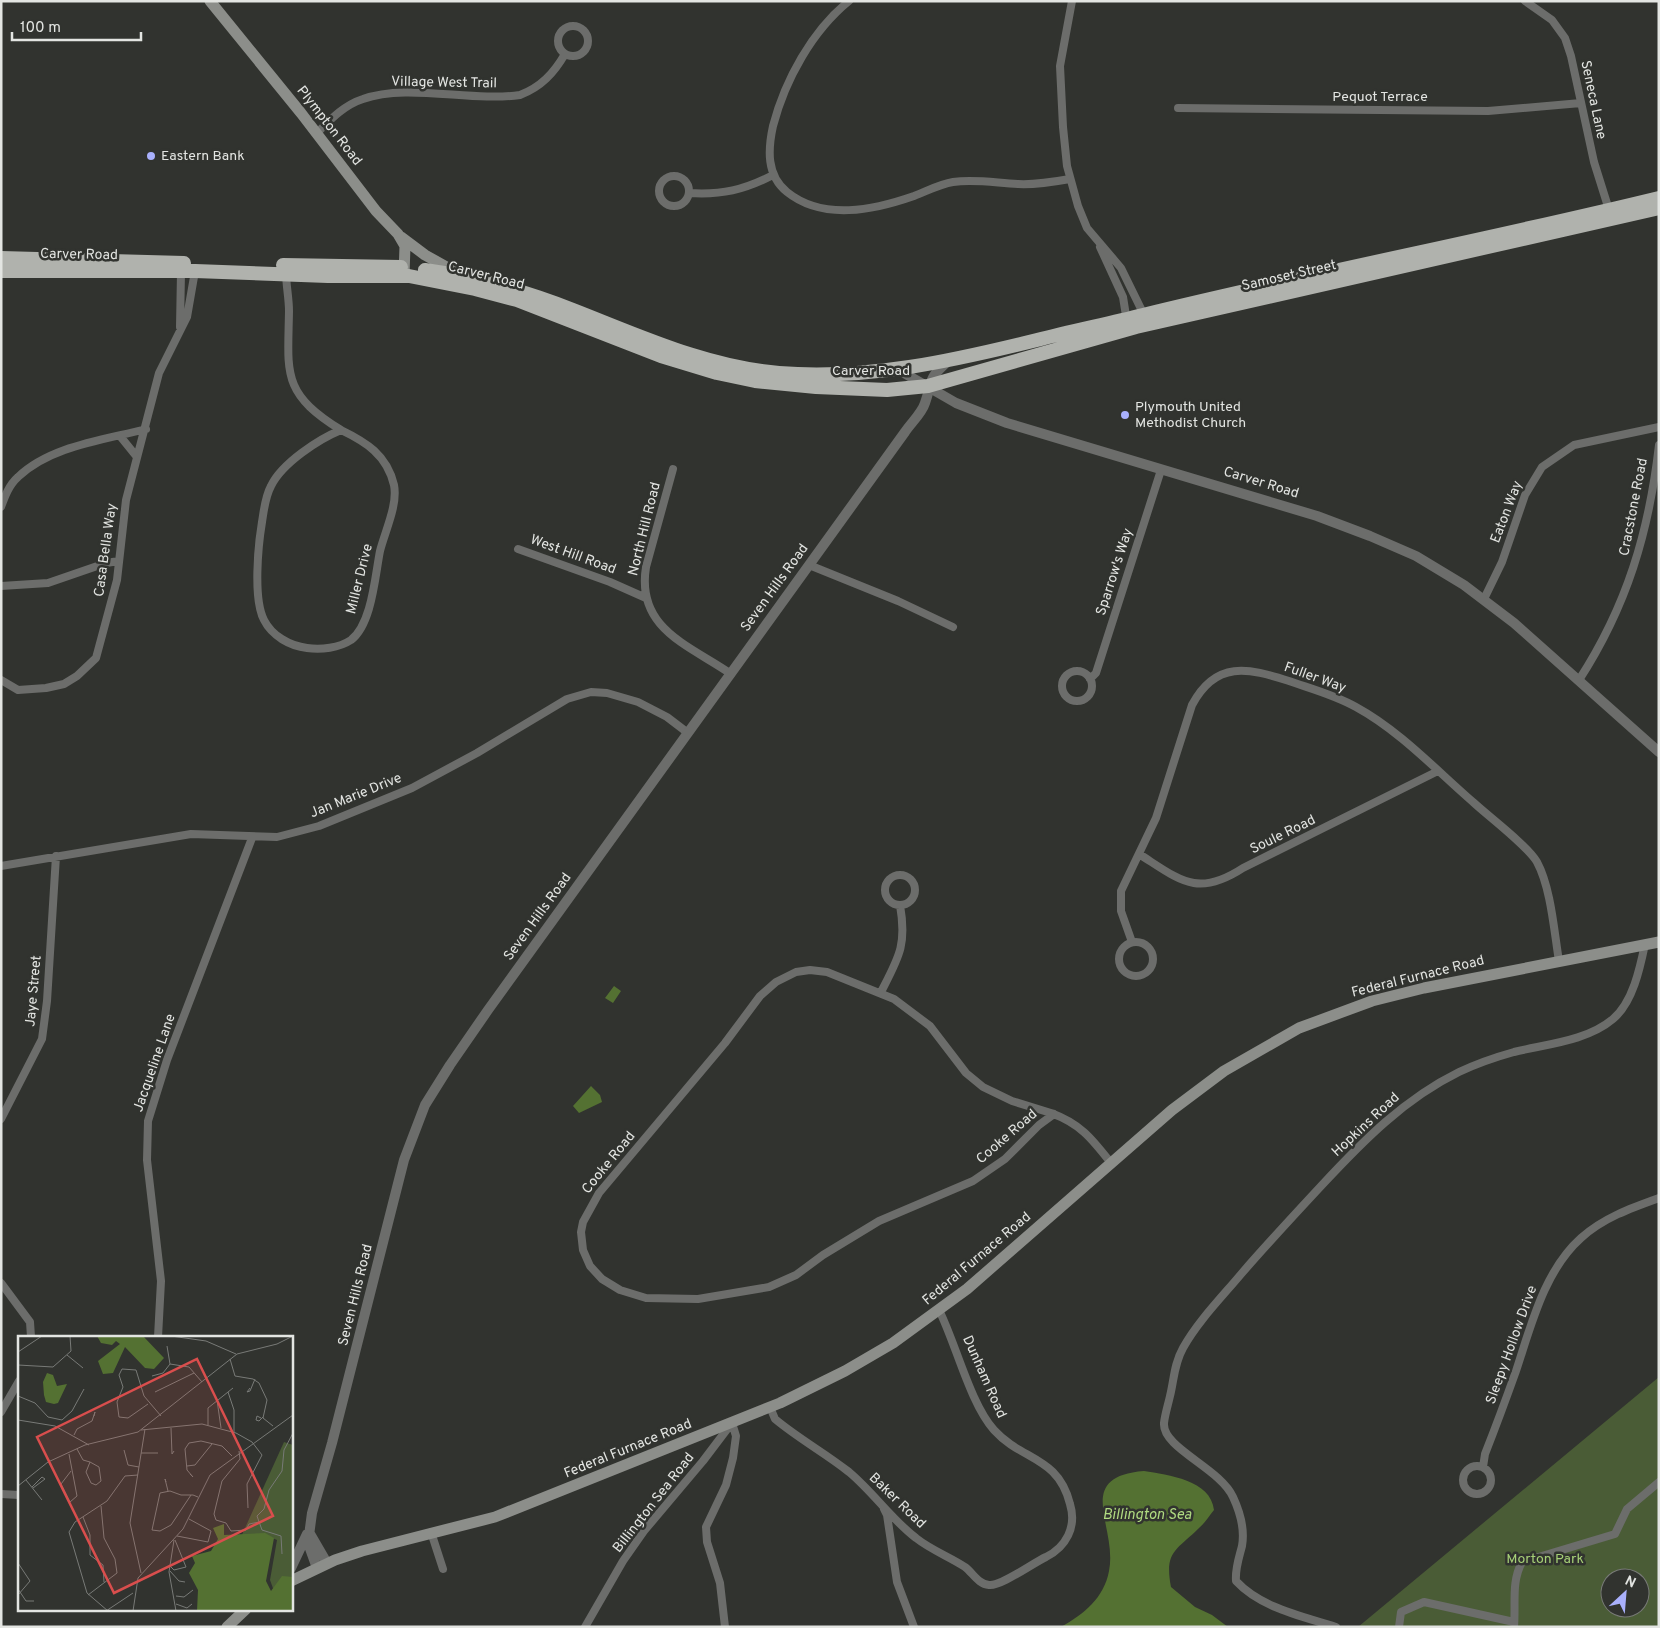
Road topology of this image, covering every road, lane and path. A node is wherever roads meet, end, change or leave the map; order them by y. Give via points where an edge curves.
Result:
1 (210, 1) edge
2 (849, 1) edge
3 (1072, 1) edge
4 (1525, 1) edge
5 (566, 54) junction
6 (1581, 103) junction
7 (1178, 108) dead end
8 (317, 133) junction
9 (774, 175) junction
10 (1070, 179) junction
11 (689, 192) dead end
12 (1659, 198) edge
13 (1659, 208) edge
14 (1610, 215) junction
15 (398, 234) junction
16 (1096, 238) junction
17 (1, 258) edge
18 (286, 270) junction
19 (1, 271) edge
20 (188, 272) junction
21 (404, 272) junction
22 (462, 276) junction
23 (1146, 320) junction
24 (1126, 324) junction
25 (180, 330) junction
26 (947, 362) junction
27 (898, 369) junction
28 (928, 386) junction
29 (1659, 427) edge
30 (146, 429) junction
31 (341, 430) junction
32 (120, 436) junction
33 (1659, 445) edge
34 (137, 457) junction
35 (673, 469) dead end
36 (1161, 470) junction
37 (1, 507) edge
38 (518, 548) dead end
39 (120, 561) junction
40 (809, 565) junction
41 (1, 586) edge
42 (646, 598) junction
43 (1484, 599) junction
44 (953, 627) dead end
45 (731, 674) junction
46 (1090, 679) dead end
47 (1, 680) edge
48 (1579, 680) junction
49 (688, 733) junction
50 (1659, 752) edge
51 (1438, 771) junction
52 (252, 838) junction
53 (1139, 854) junction
54 (56, 856) junction
55 (1, 866) edge
56 (900, 905) junction
57 (1132, 942) junction
58 (1659, 942) edge
59 (1645, 944) junction
60 (1559, 961) junction
61 (881, 992) junction
62 (1054, 1114) junction
63 (1, 1119) edge
64 (1111, 1164) junction
65 (1659, 1198) edge
66 (1, 1283) edge
67 (939, 1310) junction
68 (31, 1336) edge
69 (158, 1336) edge
70 (18, 1383) edge
71 (770, 1407) junction
72 (1, 1412) edge
73 (732, 1423) junction
74 (1483, 1467) dead end
75 (1659, 1482) edge
76 (1, 1494) edge
77 (18, 1495) edge
78 (884, 1508) junction
79 (309, 1531) junction
80 (431, 1532) junction
81 (292, 1566) edge
82 (322, 1566) junction
83 (443, 1569) dead end
84 (1017, 1572) joint
85 (292, 1581) edge
86 (245, 1610) edge
87 (1514, 1624) edge
88 (725, 1625) edge
89 (227, 1627) edge
90 (585, 1627) edge
91 (914, 1627) edge
92 (1336, 1627) edge
93 (1399, 1627) edge

1 - 8 main road, Plympton Road
2 - 9 street via 816,37 786,88 770,145
3 - 10 street via 1063,42 1060,80 1064,147
4 - 6 street, Seneca Lane via 1549,18 1562,34 1571,56
5 - 5 street via 558,43 560,34 571,26 583,29 588,40 586,49 578,56
5 - 8 street, Village West Trail via 548,78 520,95 403,94 370,97 343,110
6 - 7 street, Pequot Terrace via 1488,111
6 - 14 street, Seneca Lane
8 - 15 main road, Plympton Road via 376,211
9 - 10 street via 781,187 799,200 818,207 842,210 883,204 951,183 1019,184
9 - 11 street via 748,188 724,193
10 - 16 street via 1087,228
12 - 14 highway, Samoset Street
13 - 14 highway, Samoset Street
14 - 23 highway, Samoset Street
15 - 21 main road, Plympton Road via 405,246
15 - 22 main road via 425,255
16 - 23 street via 1121,268
16 - 24 street via 1123,297
17 - 18 highway, Carver Road
18 - 20 highway, Carver Road
18 - 21 highway, Carver Road
18 - 31 street, Miller Drive via 289,308 286,355 293,386 320,417
19 - 20 highway, Carver Road
20 - 25 street, Casa Bella Way
20 - 25 street, Casa Bella Way via 187,317
21 - 22 highway, Carver Road
21 - 28 highway, Carver Road via 517,300 661,356 728,376 860,390
22 - 27 highway, Carver Road via 510,287 667,348 735,367 819,374
23 - 24 highway, Samoset Street
24 - 26 highway, Samoset Street
24 - 28 highway, Samoset Street
25 - 30 street, Casa Bella Way via 159,373
26 - 27 highway, Carver Road
26 - 28 street, Seven Hills Road via 934,374
27 - 28 street
28 - 36 street, Carver Road via 956,403 1007,423
28 - 40 street, Seven Hills Road via 925,404
29 - 43 street, Eaton Way via 1574,445 1542,467 1525,494 1502,562
30 - 32 street
30 - 34 street, Casa Bella Way
31 - 31 street, Miller Drive via 324,437 284,469 271,485 266,499 258,550 260,605 264,620 272,631 297,647 337,646 351,640 359,631 370,603 393,504 394,486 380,454
32 - 34 street
32 - 37 street via 63,451 39,462 17,478
33 - 48 street, Cracstone Road via 1640,551 1623,600
34 - 39 street, Casa Bella Way via 126,500
35 - 42 street, North Hill Road via 646,567
36 - 43 street, Carver Road via 1317,516 1370,536 1424,561
36 - 46 street, Sparrow's Way via 1096,673
38 - 42 street, West Hill Road
39 - 41 street via 48,584
39 - 47 street, Casa Bella Way via 101,646 89,666 64,684 46,688 18,690
40 - 44 street via 898,600
40 - 45 street, Seven Hills Road
42 - 45 street, North Hill Road via 650,611 667,632
43 - 48 street, Carver Road
45 - 49 street, Seven Hills Road
48 - 50 street, Carver Road
49 - 52 street, Jan Marie Drive via 668,717 638,702 607,693 580,694 450,768 375,804 319,826 277,837
49 - 79 street, Seven Hills Road via 488,1010 425,1105 404,1160
51 - 53 street, Soule Road via 1226,879 1208,885 1177,877
51 - 53 street, Fuller Way via 1386,726 1356,707 1325,693 1260,672 1233,671 1209,683 1192,706 1161,803
51 - 60 street, Fuller Way via 1536,861 1545,882
52 - 54 street, Jan Marie Drive via 191,834
52 - 69 street, Jacqueline Lane via 148,1121 147,1160 161,1282
53 - 57 street, Fuller Way via 1125,878 1120,898 1122,917
54 - 55 street, Jan Marie Drive
54 - 63 street, Jaye Street via 42,1040
56 - 56 street via 889,900 884,890 889,879 900,874 911,879 915,890 909,901
56 - 61 street via 904,927 902,945
57 - 57 street via 1145,944 1153,954 1151,967 1142,975 1129,974 1120,961 1122,949
58 - 59 main road, Federal Furnace Road
59 - 60 main road, Federal Furnace Road
59 - 92 street, Hopkins Road via 1631,991 1614,1018 1590,1033 1513,1052 1473,1066 1404,1105 1348,1158 1263,1248 1182,1349 1172,1378 1165,1434 1172,1444 1204,1464 1232,1495 1241,1517 1242,1532 1235,1568 1236,1581 1245,1591 1267,1603
60 - 64 main road, Federal Furnace Road via 1381,998 1299,1028 1224,1071 1172,1110
61 - 62 street, Cooke Road via 930,1026 966,1073 983,1087 1012,1101
61 - 62 street, Cooke Road via 827,972 810,970 789,974 760,996 591,1204 583,1222 581,1241 585,1258 596,1273 620,1290 646,1298 717,1297 769,1287 796,1275 822,1255 879,1221 973,1181 1005,1159
62 - 64 street, Cooke Road via 1088,1133
64 - 67 main road, Federal Furnace Road
65 - 74 street, Sleepy Hollow Drive via 1598,1225 1581,1239 1558,1268 1535,1316
66 - 68 street via 30,1322
67 - 71 main road, Federal Furnace Road via 893,1343 845,1371
67 - 84 street, Dunham Road via 986,1418 1008,1443 1052,1470 1071,1506 1072,1526 1064,1544 1054,1553
70 - 72 street
71 - 73 main road, Federal Furnace Road
71 - 78 street, Baker Road via 775,1419 848,1472
73 - 80 main road, Federal Furnace Road via 495,1517
73 - 88 street via 736,1436 733,1458 726,1485 706,1528 720,1584
73 - 90 street, Billington Sea Road via 644,1532
75 - 87 street via 1627,1509 1615,1534 1522,1562 1516,1572
76 - 77 street
78 - 84 street, Baker Road via 918,1539 964,1566 983,1583 990,1586 1003,1583
78 - 91 street via 896,1582
79 - 81 street
79 - 82 street, Seven Hills Road via 308,1543
80 - 82 main road, Federal Furnace Road
80 - 83 street
82 - 85 main road, Federal Furnace Road
86 - 89 main road
87 - 93 street via 1424,1602 1401,1612

